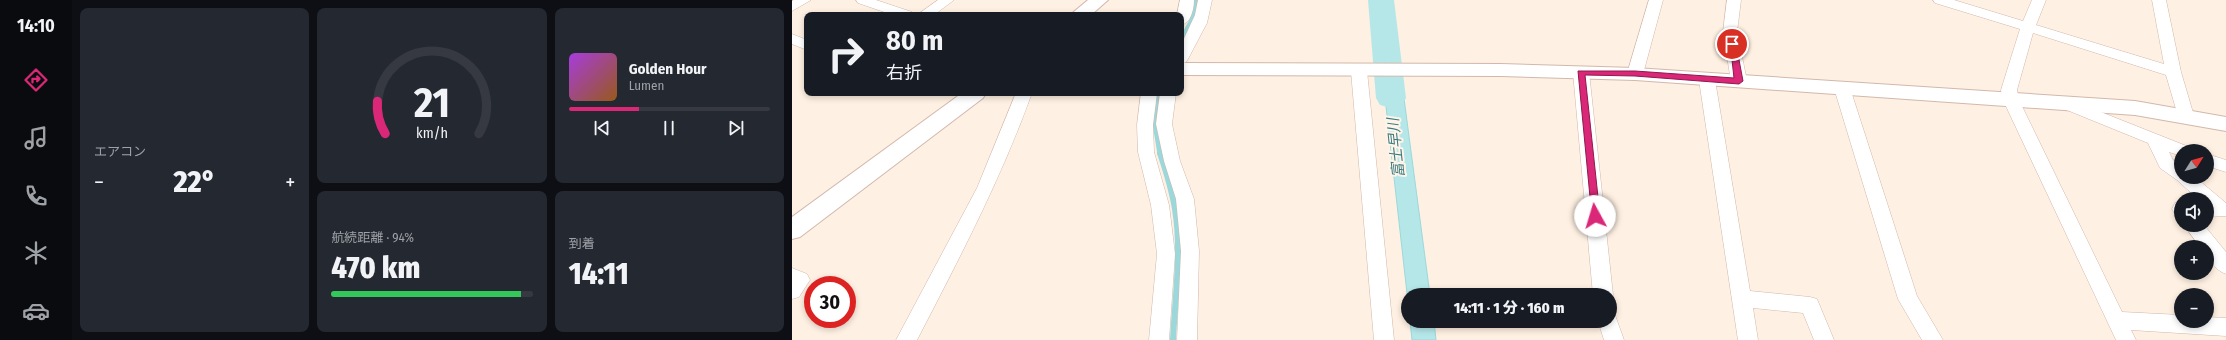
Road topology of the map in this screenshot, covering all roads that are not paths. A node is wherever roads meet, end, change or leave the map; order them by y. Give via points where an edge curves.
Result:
1 (804, 0) edge
2 (863, 0) edge
3 (947, 0) edge
4 (1187, 0) edge
5 (1205, 0) edge
6 (1656, 0) edge
7 (1734, 0) edge
8 (2039, 0) edge
9 (2159, 0) edge
10 (1096, 1) edge
11 (1937, 4) edge
12 (792, 7) edge
13 (898, 12) edge
14 (929, 12) edge
15 (1083, 12) edge
16 (1184, 14) edge
17 (2028, 26) junction
18 (792, 39) edge
19 (804, 44) edge
20 (1184, 53) edge
21 (1184, 69) edge
22 (1362, 71) junction
23 (1581, 72) junction
24 (2173, 72) junction
25 (1635, 74) junction
26 (1707, 80) junction
27 (1739, 81) junction
28 (1842, 88) junction
29 (972, 96) edge
30 (1023, 96) edge
31 (1149, 96) edge
32 (1168, 96) edge
33 (2011, 100) junction
34 (2061, 102) junction
35 (2186, 116) junction
36 (2226, 124) edge
37 (2156, 142) junction
38 (2174, 148) edge
39 (2214, 162) edge
40 (2226, 166) edge
41 (2174, 170) edge
42 (2192, 184) edge
43 (2201, 192) edge
44 (2214, 203) edge
45 (2214, 210) edge
46 (792, 230) edge
47 (2199, 232) edge
48 (2226, 266) edge
49 (792, 276) edge
50 (1602, 288) edge
51 (792, 291) edge
52 (1742, 299) junction
53 (2115, 320) junction
54 (2226, 327) edge
55 (1610, 328) edge
56 (906, 340) edge
57 (1159, 340) edge
58 (1187, 340) edge
59 (1384, 340) edge
60 (1614, 340) edge
61 (1748, 340) edge
62 (1824, 340) edge
63 (1933, 340) edge
64 (2126, 340) edge

1 - 12 street
2 - 13 street
3 - 14 street
4 - 16 street
5 - 20 street via 1196,30
6 - 25 street
7 - 27 street via 1730,32
8 - 17 street
9 - 24 street
10 - 15 street
11 - 17 street
17 - 24 street
17 - 33 street via 2009,90
18 - 19 street
21 - 22 street
22 - 23 street
22 - 59 street
23 - 25 street
23 - 50 street
24 - 35 street
25 - 26 street
26 - 27 street
26 - 52 street
27 - 28 street
28 - 33 street
28 - 63 street via 1908,300
29 - 46 street
30 - 56 street via 966,229
31 - 57 street via 1145,125 1146,152 1160,205 1166,254
32 - 58 street via 1164,124 1172,161 1185,199 1190,251
33 - 34 street
33 - 53 street
34 - 35 street via 2135,108
34 - 37 street
35 - 36 street
37 - 38 street
37 - 41 street via 2166,164
39 - 40 street
42 - 43 street
44 - 45 street via 2222,210
47 - 48 street
49 - 51 street via 800,280
52 - 61 street
52 - 62 street via 1810,305
53 - 54 street
53 - 64 street
55 - 60 street

